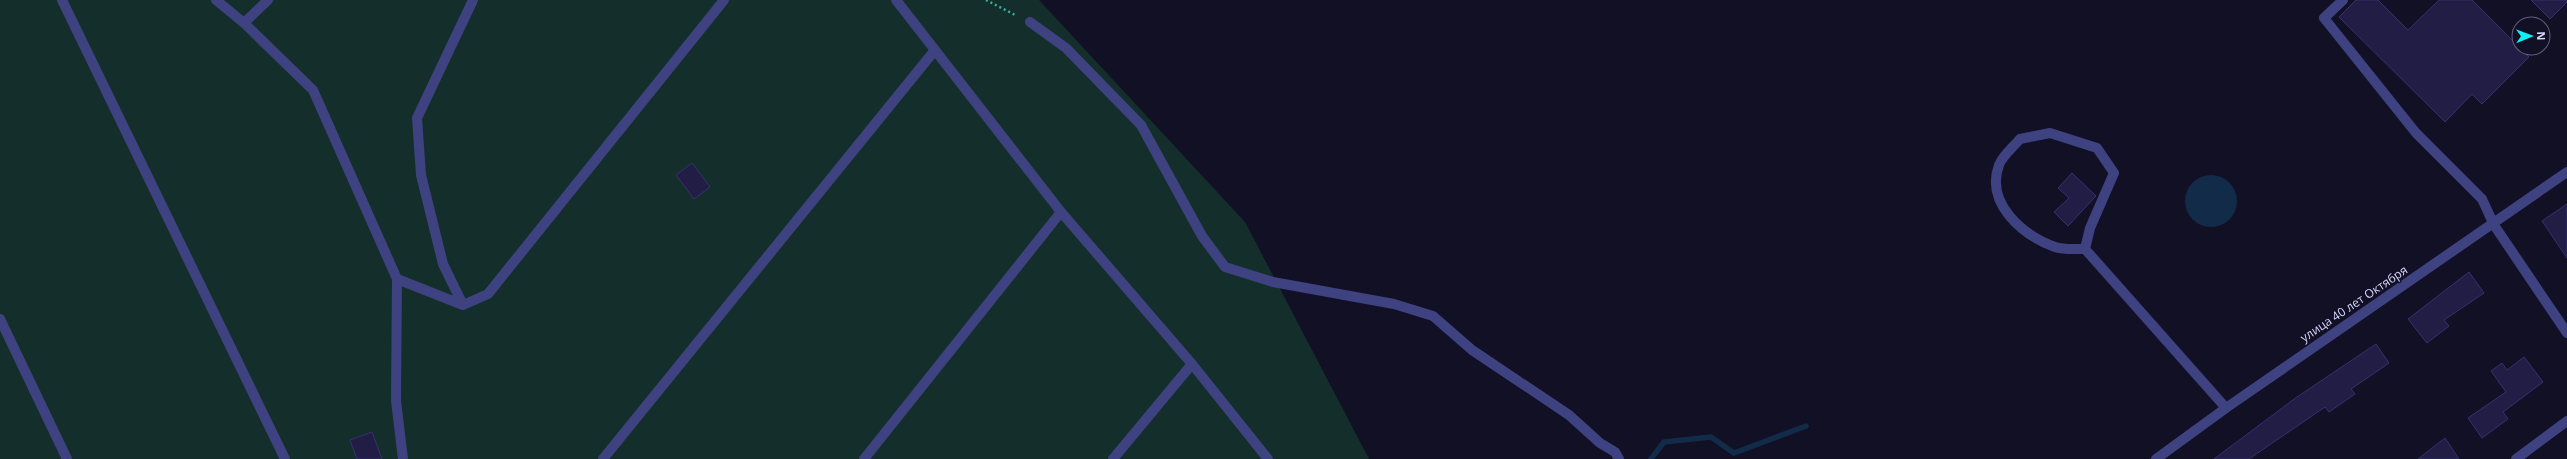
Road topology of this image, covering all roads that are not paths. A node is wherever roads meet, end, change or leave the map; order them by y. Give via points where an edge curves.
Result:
1 (62, 0) edge
2 (216, 0) edge
3 (268, 0) edge
4 (472, 0) edge
5 (724, 0) edge
6 (896, 0) edge
7 (2343, 0) edge
8 (1030, 22) road end
9 (244, 23) junction
10 (935, 50) junction
11 (2567, 172) edge
12 (1061, 212) junction
13 (2494, 225) junction
14 (2085, 249) junction
15 (397, 279) junction
16 (463, 305) junction
17 (0, 319) edge
18 (2567, 333) edge
19 (1192, 364) junction
20 (2226, 408) junction
21 (2567, 421) edge
22 (67, 459) edge
23 (285, 459) edge
24 (403, 459) edge
25 (602, 459) edge
26 (864, 459) edge
27 (1113, 459) edge
28 (1268, 459) edge
29 (1619, 459) edge
30 (2156, 459) edge
31 (2516, 459) edge

1 - 23 street
2 - 9 street
3 - 9 street
4 - 16 street via 417,118 421,175 443,264
5 - 16 street via 488,294
6 - 10 street
7 - 13 street via 2324,18 2416,133 2482,199
8 - 29 street via 1066,48 1141,125 1202,236 1225,267 1273,282 1394,304 1433,316 1472,350 1569,415 1600,443 1615,452
9 - 15 street via 313,90
10 - 12 street
10 - 25 street
11 - 13 street, улица 40 лет Октября
12 - 19 street
12 - 26 street
13 - 18 street
13 - 20 street, улица 40 лет Октября
14 - 14 street via 2056,248 2006,215 1995,192 1999,165 2020,139 2050,133 2097,148 2114,173 2090,228
14 - 20 street
15 - 16 street
15 - 24 street via 396,401
17 - 22 street
19 - 27 street
19 - 28 street
20 - 30 street, улица 40 лет Октября
21 - 31 street

